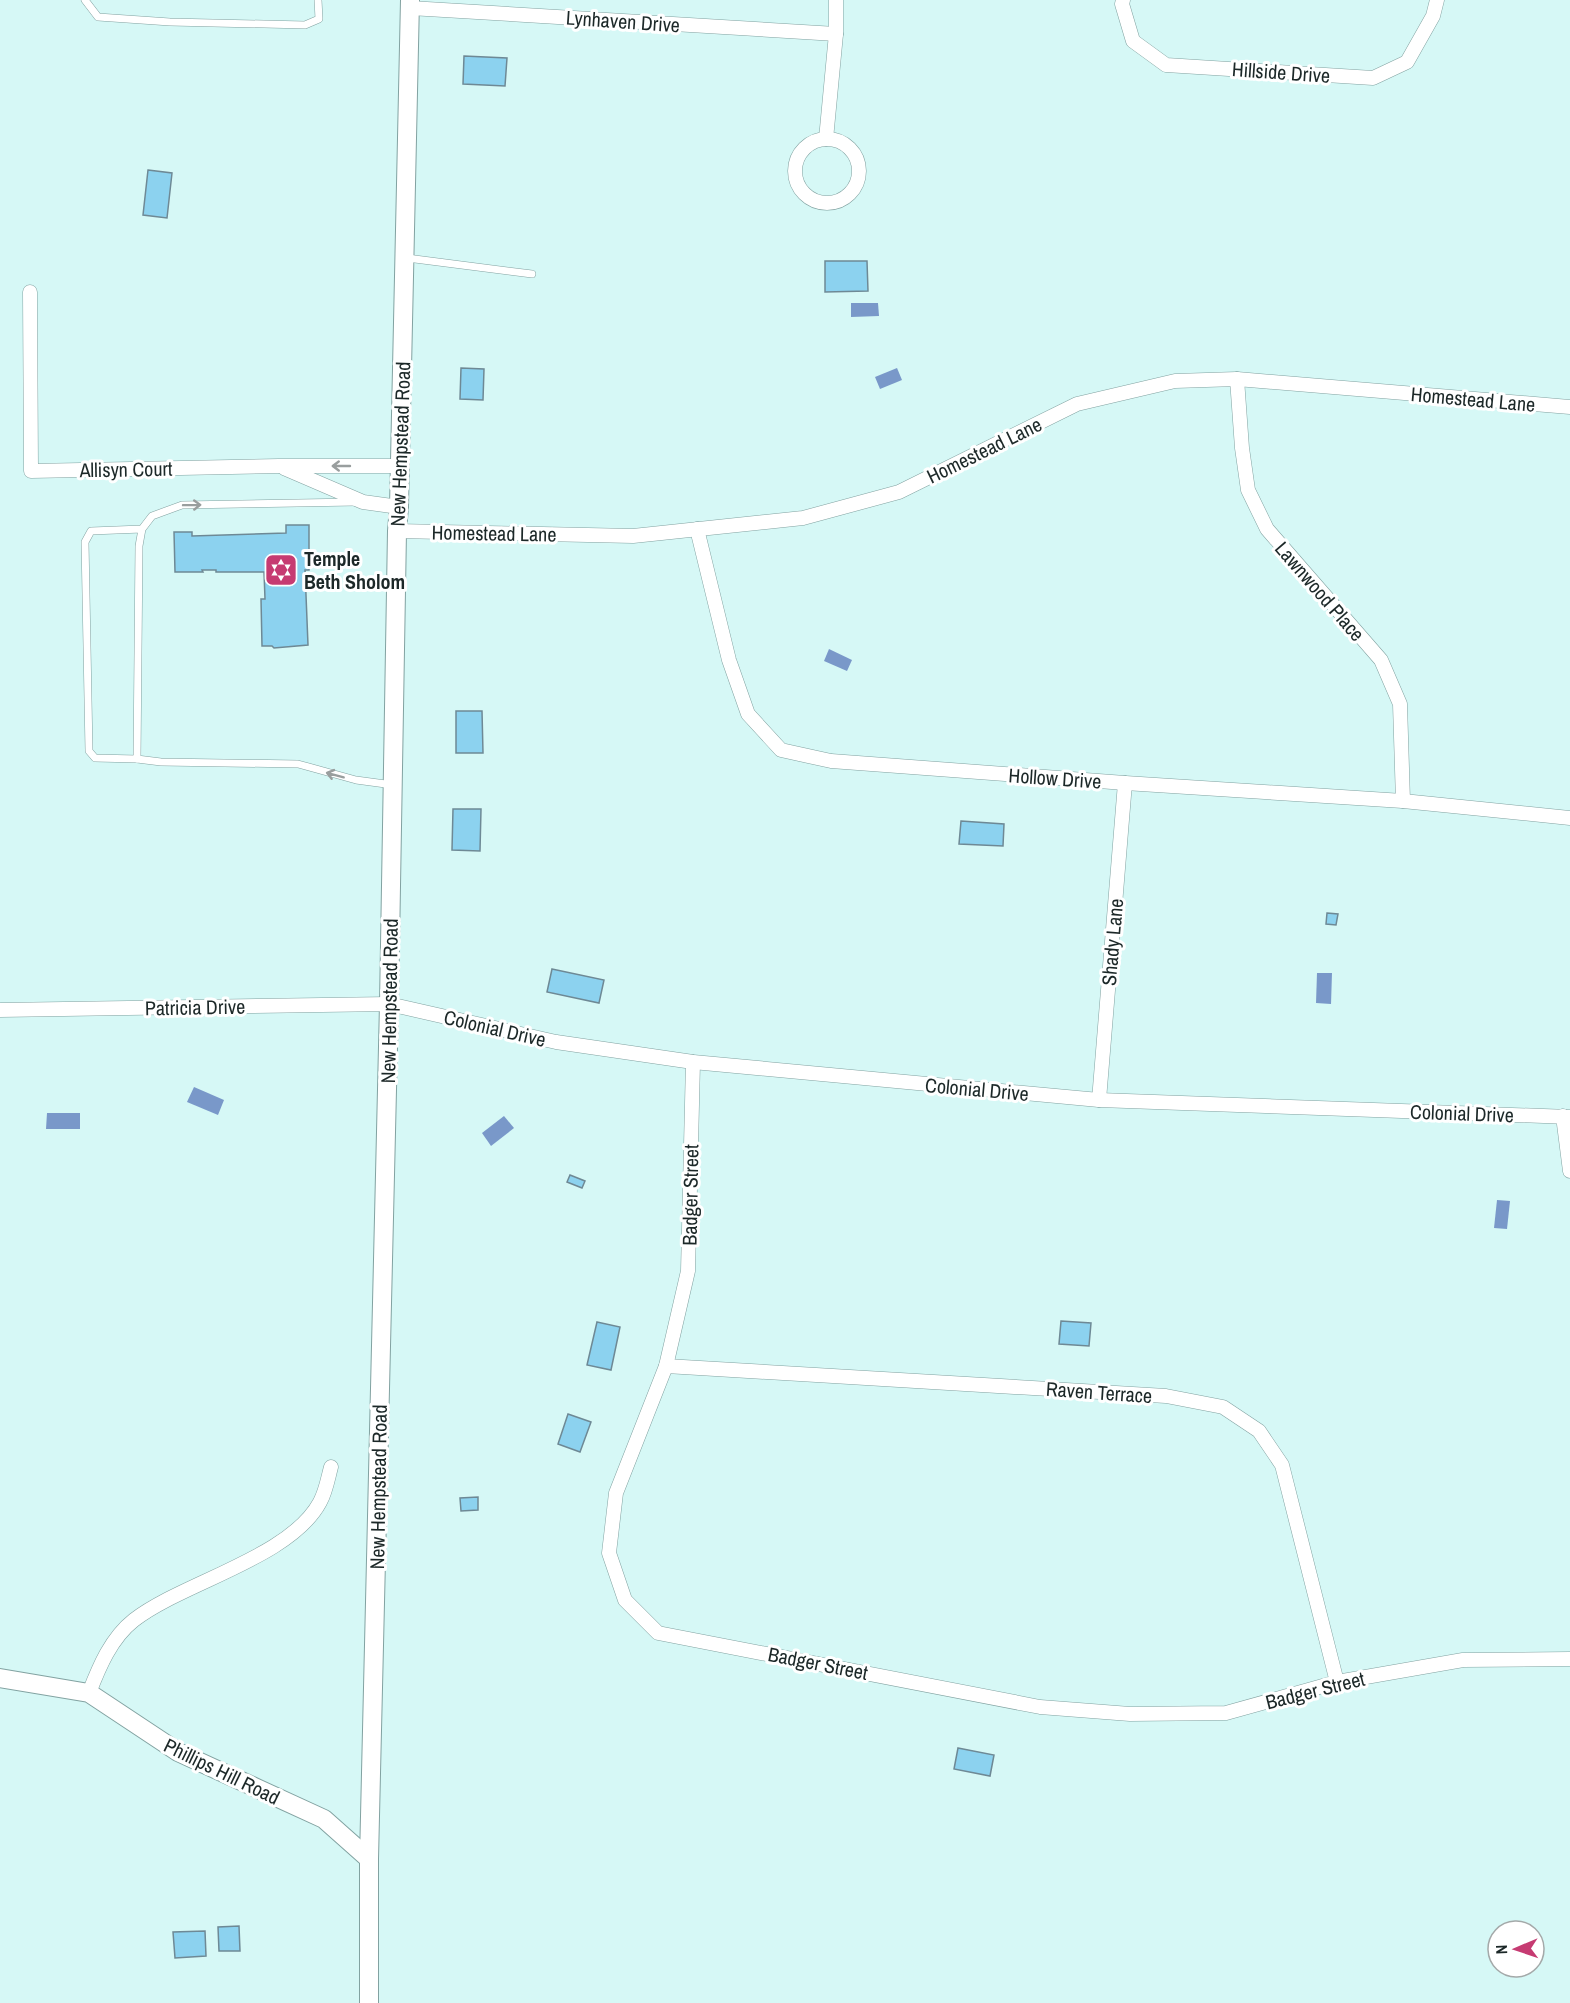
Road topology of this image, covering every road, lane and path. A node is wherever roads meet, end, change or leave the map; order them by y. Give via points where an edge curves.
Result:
1 (85, 0) edge
2 (318, 0) edge
3 (836, 0) edge
4 (1123, 0) edge
5 (1437, 0) edge
6 (410, 4) edge
7 (836, 34) junction
8 (826, 139) junction
9 (404, 258) junction
10 (532, 274) dead end
11 (30, 292) dead end
12 (1237, 378) junction
13 (1570, 407) edge
14 (279, 466) junction
15 (400, 466) junction
16 (363, 502) junction
17 (399, 507) junction
18 (142, 529) junction
19 (697, 529) junction
20 (397, 531) junction
21 (137, 759) junction
22 (1125, 783) junction
23 (393, 785) junction
24 (1403, 801) junction
25 (1570, 818) edge
26 (389, 1004) junction
27 (0, 1010) edge
28 (693, 1062) junction
29 (1099, 1100) junction
30 (1566, 1117) edge
31 (1570, 1172) edge
32 (666, 1366) junction
33 (331, 1467) dead end
34 (1570, 1659) edge
35 (0, 1678) edge
36 (1337, 1682) junction
37 (89, 1693) junction
38 (369, 1859) junction
39 (369, 2003) edge

1 - 2 lane via 98,16 305,25 319,19
3 - 7 street
4 - 5 street, Hillside Drive via 1133,41 1167,65 1373,78 1407,62 1433,16
6 - 7 street, Lynhaven Drive
6 - 9 street, New Hempstead Road
7 - 8 street
8 - 8 street via 805,147 794,170 802,192 810,200 824,204 849,195 859,175 852,152 844,144
9 - 10 lane
9 - 15 street, New Hempstead Road
11 - 14 street, Allisyn Court via 32,471
12 - 13 street, Homestead Lane
12 - 19 street, Homestead Lane via 1175,381 1077,404 899,492 803,518
12 - 24 street, Lawnwood Place via 1248,490 1267,529 1381,660 1400,704
15 -> 14 street, Allisyn Court
14 - 16 street
15 - 17 street, New Hempstead Road
16 - 17 street
18 -> 16 lane via 152,516 182,505
17 - 20 street, New Hempstead Road
18 - 21 lane
18 - 21 lane via 91,531 85,542 89,751 95,758
19 - 20 street, Homestead Lane via 633,536
19 - 22 street, Hollow Drive via 729,660 748,714 781,750 831,761
20 - 23 street, New Hempstead Road
23 -> 21 lane via 356,780 298,764
22 - 24 street, Hollow Drive
22 - 29 street, Shady Lane
23 - 26 street, New Hempstead Road
24 - 25 street, Hollow Drive
26 - 27 street, Patricia Drive
26 - 28 street, Colonial Drive via 556,1042
26 - 38 street, New Hempstead Road
28 - 29 street, Colonial Drive
28 - 32 street, Badger Street via 688,1271
29 - 30 street, Colonial Drive
30 - 31 street
32 - 36 street, Raven Terrace via 1166,1396 1223,1407 1259,1431 1282,1465
32 - 36 street, Badger Street via 616,1493 609,1553 625,1600 658,1633 1040,1707 1119,1713 1227,1713
33 - 37 street via 320,1502 285,1538 132,1622 98,1668
34 - 36 street, Badger Street via 1463,1660
35 - 37 street, Phillips Hill Road
37 - 38 street, Phillips Hill Road via 178,1752 324,1819
38 - 39 street, New Hempstead Road

